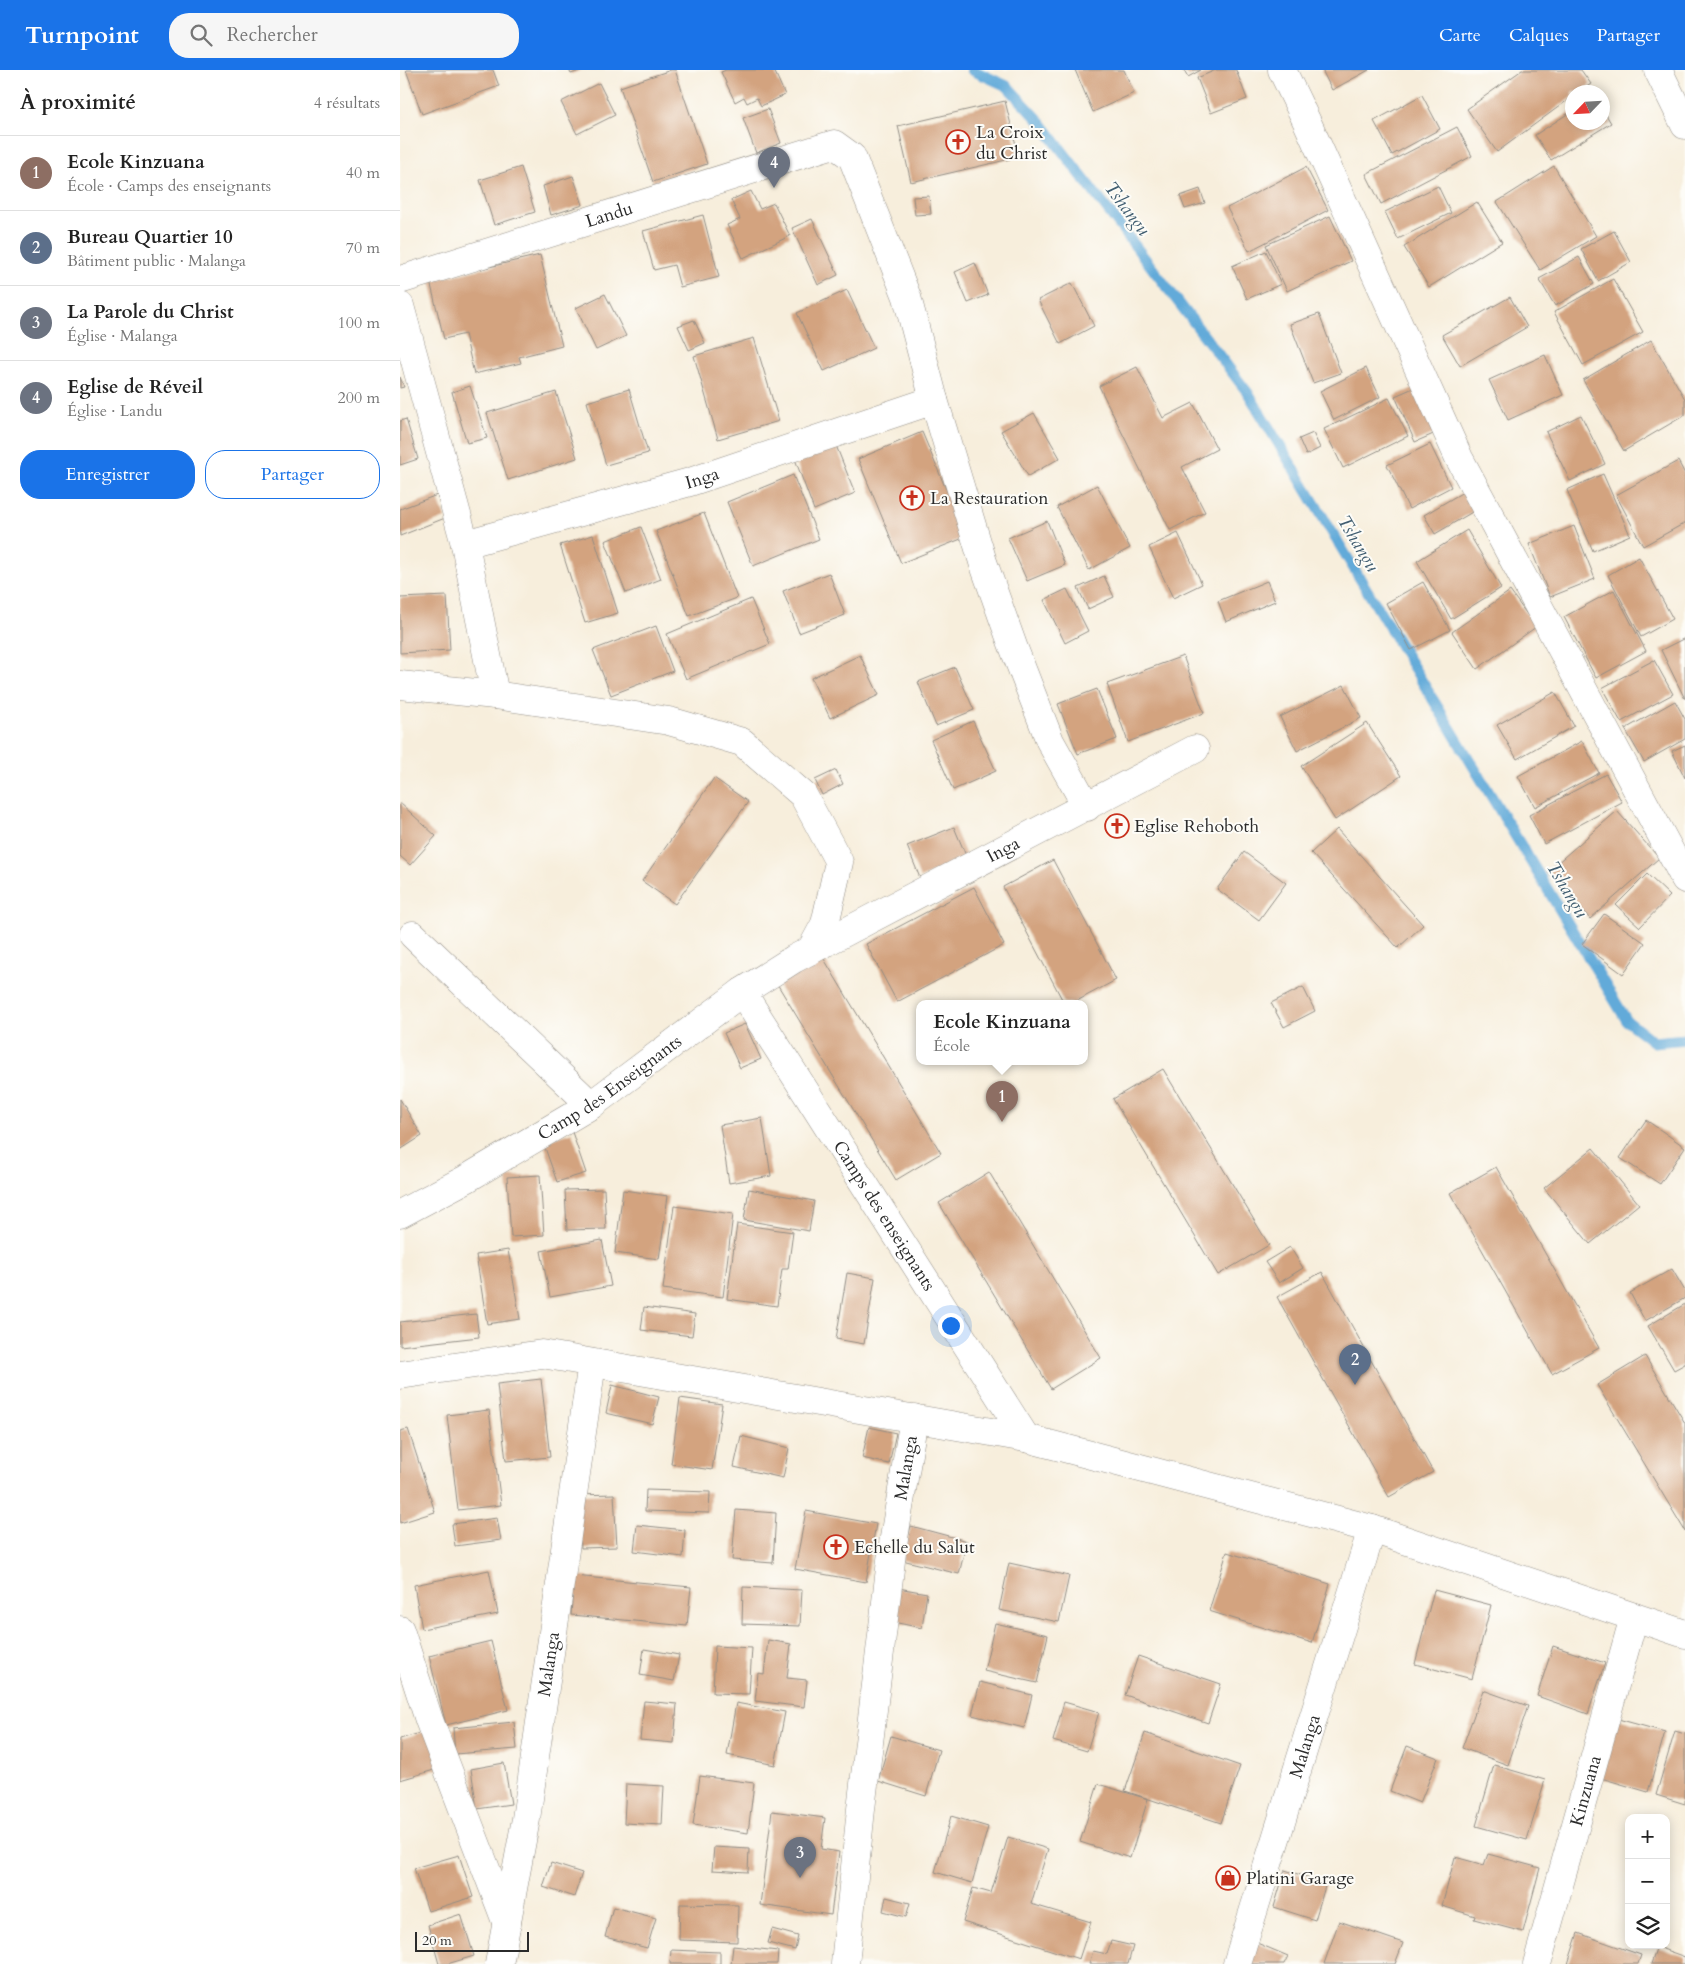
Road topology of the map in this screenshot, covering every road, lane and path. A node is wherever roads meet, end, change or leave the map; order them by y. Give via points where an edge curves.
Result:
1 (1282, 70) edge
2 (1658, 70) edge
3 (1685, 125) edge
4 (400, 280) edge
5 (400, 306) edge
6 (934, 400) junction
7 (465, 544) junction
8 (400, 685) edge
9 (496, 695) junction
10 (1195, 749) dead end
11 (1087, 807) junction
12 (1685, 879) edge
13 (413, 935) dead end
14 (811, 950) junction
15 (742, 992) junction
16 (591, 1105) junction
17 (400, 1214) edge
18 (592, 1363) junction
19 (400, 1374) edge
20 (914, 1418) junction
21 (1026, 1438) junction
22 (1372, 1529) junction
23 (1634, 1617) junction
24 (400, 1630) edge
25 (1685, 1634) edge
26 (507, 1924) junction
27 (499, 1964) edge
28 (845, 1964) edge
29 (1238, 1964) edge
30 (1537, 1964) edge

1 - 12 street via 1459,458
2 - 3 street
4 - 6 street, Landu via 834,144 852,157 907,297
5 - 7 street
6 - 7 street, Inga via 690,482
6 - 11 street via 983,562 1013,646 1050,741
7 - 9 street
8 - 9 street
9 - 14 street via 669,721 742,742 803,795 839,862 825,924
10 - 11 street, Inga
11 - 14 street, Inga
13 - 16 street
14 - 15 street, Camp des Enseignants
15 - 16 street, Camp des Enseignants
15 - 21 street, Camps des enseignants
16 - 17 street, Camp des Enseignants
18 - 19 street via 542,1354
18 - 20 street
18 - 26 street, Malanga via 526,1819
20 - 21 street
20 - 28 street, Malanga via 892,1554 860,1809
21 - 22 street
22 - 23 street
22 - 29 street, Malanga
23 - 25 street
23 - 30 street, Kinzuana
24 - 26 street via 429,1720
26 - 27 street, Malanga

